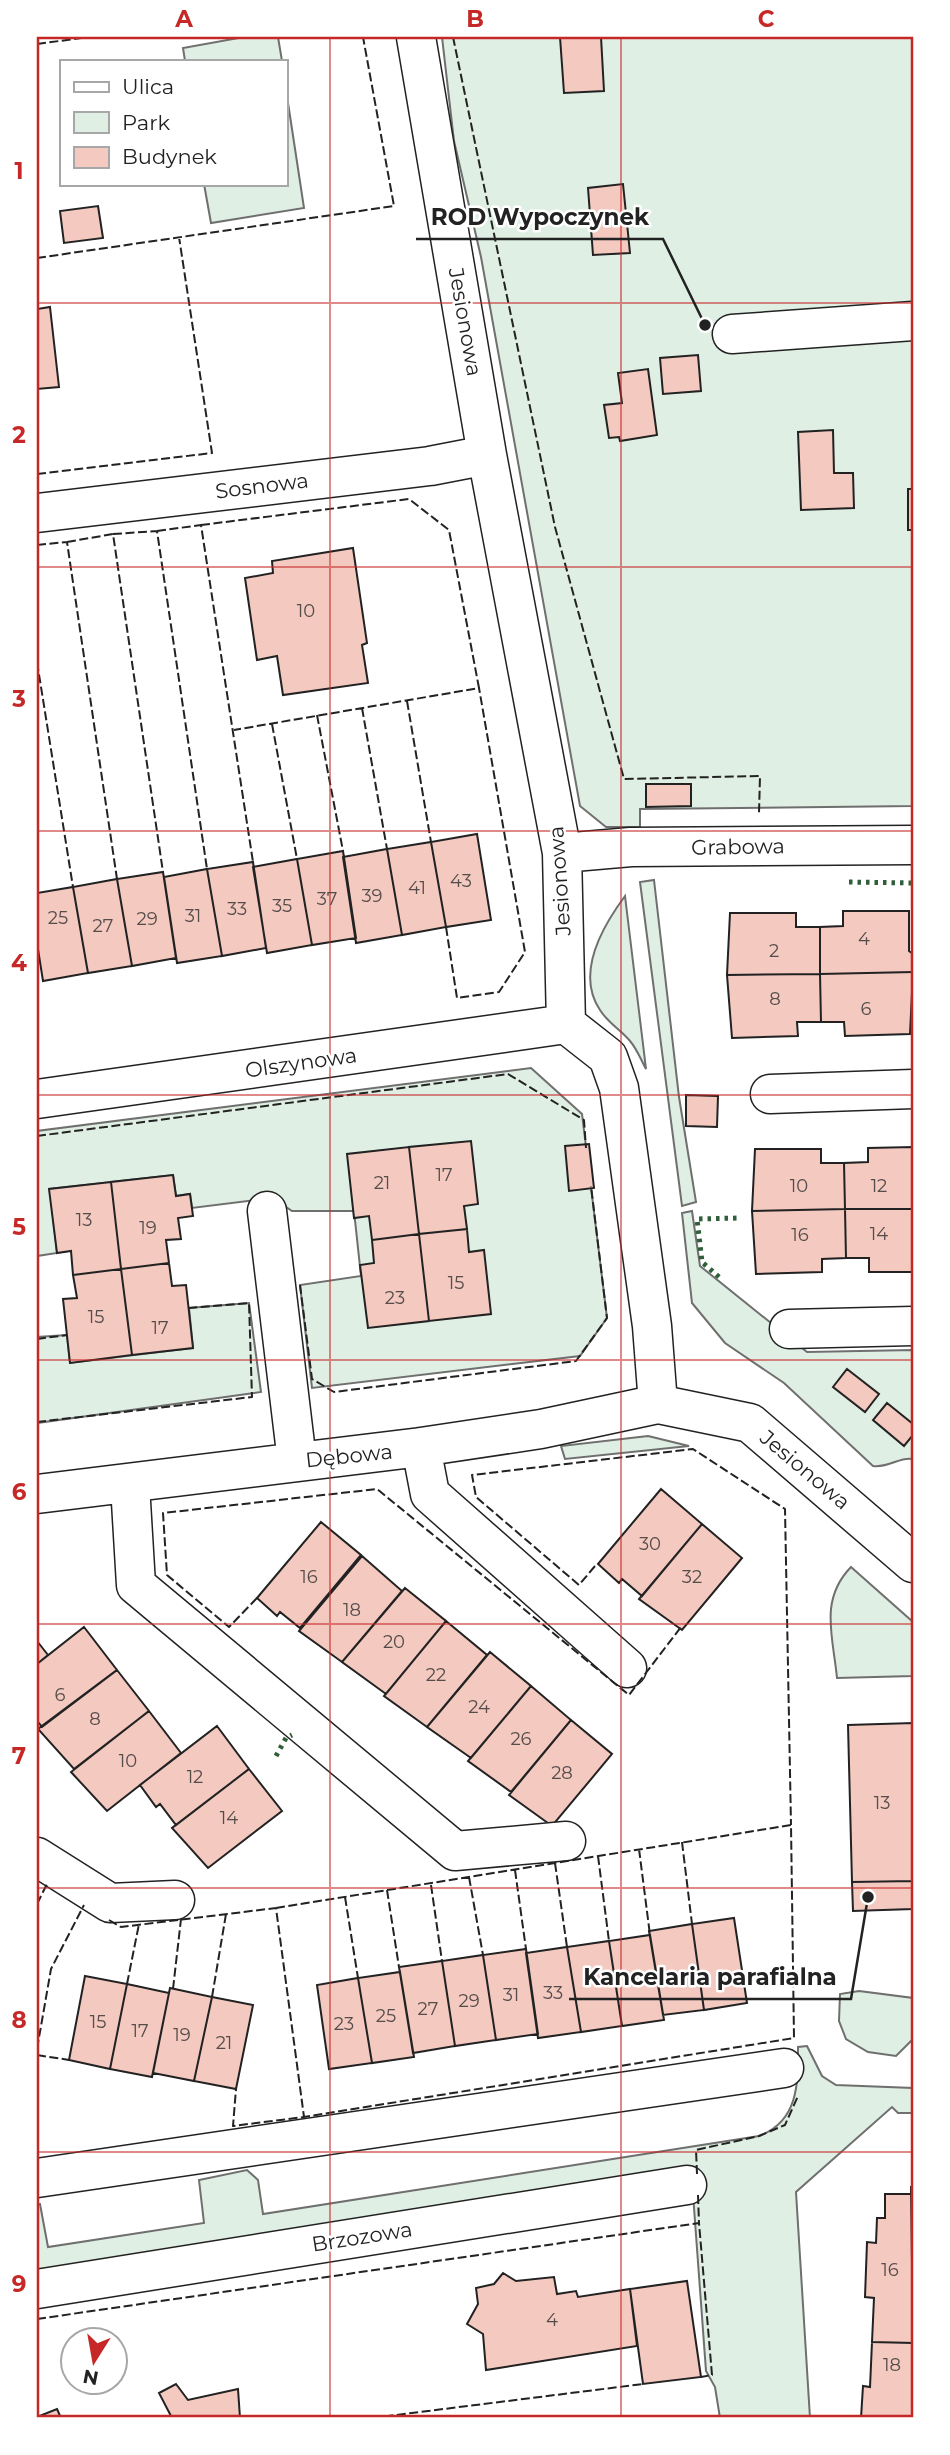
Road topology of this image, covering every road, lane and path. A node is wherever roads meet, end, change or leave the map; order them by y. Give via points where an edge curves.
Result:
1 (416, 37) edge
2 (913, 321) edge
3 (732, 334) dead end
4 (487, 455) junction
5 (37, 513) edge
6 (913, 845) edge
7 (562, 853) junction
8 (566, 1024) junction
9 (913, 1088) edge
10 (770, 1094) dead end
11 (37, 1099) edge
12 (267, 1211) dead end
13 (913, 1326) edge
14 (789, 1329) dead end
15 (658, 1404) junction
16 (421, 1447) junction
17 (297, 1461) junction
18 (130, 1485) junction
19 (37, 1494) edge
20 (913, 1563) edge
21 (627, 1668) dead end
22 (566, 1842) dead end
23 (37, 1857) edge
24 (175, 1900) dead end
25 (784, 2068) dead end
26 (37, 2178) edge
27 (687, 2185) dead end
28 (37, 2289) edge

1 - 4 street, Jesionowa
2 - 3 street
4 - 5 street, Sosnowa via 430,466
4 - 7 street, Jesionowa
6 - 7 street, Grabowa
7 - 8 street, Jesionowa
8 - 11 street, Olszynowa
8 - 15 street via 608,1057 619,1088 652,1326
9 - 10 street
12 - 17 street
13 - 14 street
15 - 16 street, Dębowa via 541,1429
15 - 20 street, Jesionowa via 750,1423
16 - 17 street, Dębowa
16 - 21 street via 430,1494
17 - 18 street, Dębowa
18 - 19 street, Dębowa
18 - 22 street via 136,1586 455,1851
23 - 24 street via 110,1903
25 - 26 street
27 - 28 street, Brzozowa

